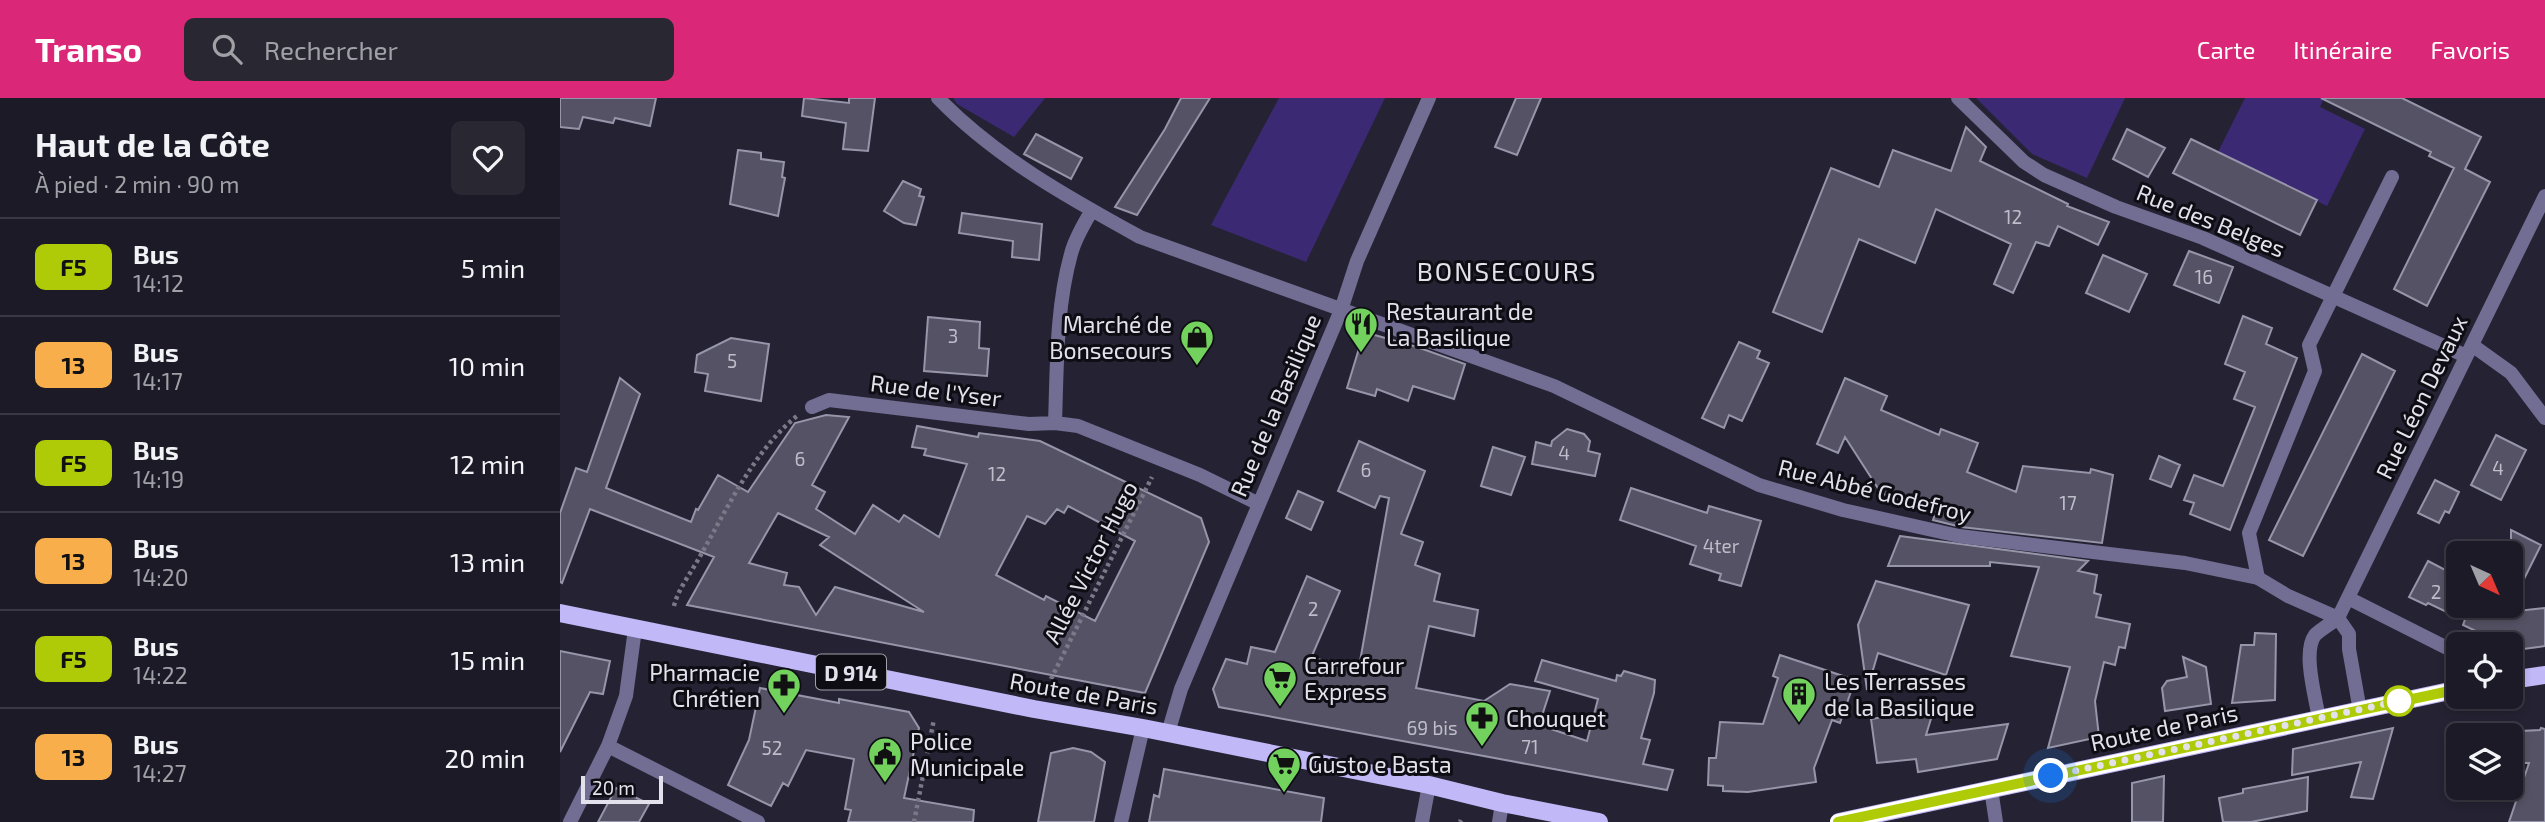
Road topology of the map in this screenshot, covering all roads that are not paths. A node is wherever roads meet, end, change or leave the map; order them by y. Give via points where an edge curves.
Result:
1 (938, 98) edge
2 (1429, 98) edge
3 (1958, 98) edge
4 (2392, 177) dead end
5 (2545, 196) edge
6 (1091, 210) junction
7 (2333, 295) junction
8 (1340, 310) junction
9 (2469, 350) junction
10 (812, 407) road end
11 (2545, 418) edge
12 (1055, 423) junction
13 (1258, 503) junction
14 (2258, 578) junction
15 (2348, 598) junction
16 (560, 614) edge
17 (2338, 618) junction
18 (635, 629) junction
19 (2446, 647) edge
20 (2446, 692) edge
21 (2360, 710) junction
22 (2319, 719) junction
23 (1143, 728) junction
24 (1168, 733) junction
25 (608, 746) junction
26 (1429, 785) junction
27 (1991, 789) junction
28 (1503, 803) junction
29 (1893, 810) junction
30 (570, 822) edge
31 (758, 822) edge
32 (1121, 822) edge
33 (1422, 822) edge
34 (1499, 822) edge
35 (1599, 822) edge
36 (1839, 822) edge
37 (1878, 822) edge
38 (1996, 822) edge

1 - 6 street, Rue Abbé Godefroy via 986,142
2 - 8 street, Rue de la Basilique
3 - 7 street, Rue des Belges via 2024,162 2044,175
4 - 7 street
5 - 9 street, Rue Léon Devaux
6 - 8 street, Rue Abbé Godefroy via 1140,237
6 - 12 street via 1071,253 1065,281
7 - 9 street, Rue des Belges
7 - 14 street via 2309,345 2315,371 2249,533
8 - 13 street, Rue de la Basilique
8 - 14 street, Rue Abbé Godefroy via 1554,386 1759,485 1831,507 1959,536 2185,564
9 - 11 street, Rue des Belges via 2511,373
9 - 15 street, Rue Léon Devaux
10 - 12 street, Rue de l'Yser via 829,400 1029,424
12 - 13 street, Rue de l'Yser via 1078,426
13 - 24 street, Rue de la Basilique via 1181,689
14 - 17 street, Rue Abbé Godefroy
15 - 17 street, Rue Léon Devaux
15 - 19 street
16 - 18 main road, Route de Paris / D 914
17 - 21 street via 2349,634
17 - 22 street, Rue Léon Devaux via 2314,636 2310,651
18 - 23 main road, Route de Paris / D 914
18 - 25 street via 626,696
20 - 21 main road, Route de Paris
21 - 22 main road, Route de Paris
22 - 27 main road, Route de Paris
23 - 24 main road, Route de Paris / D 914
23 - 32 street
24 - 26 main road, Route de Paris / D 914
25 - 30 street
25 - 31 street
26 - 28 main road, Route de Paris / D 914
26 - 33 street
27 - 29 main road, Route de Paris
27 - 38 street
28 - 34 street
28 - 35 main road, Route de Paris / D 914
29 - 36 main road, Route de Paris
29 - 37 street

